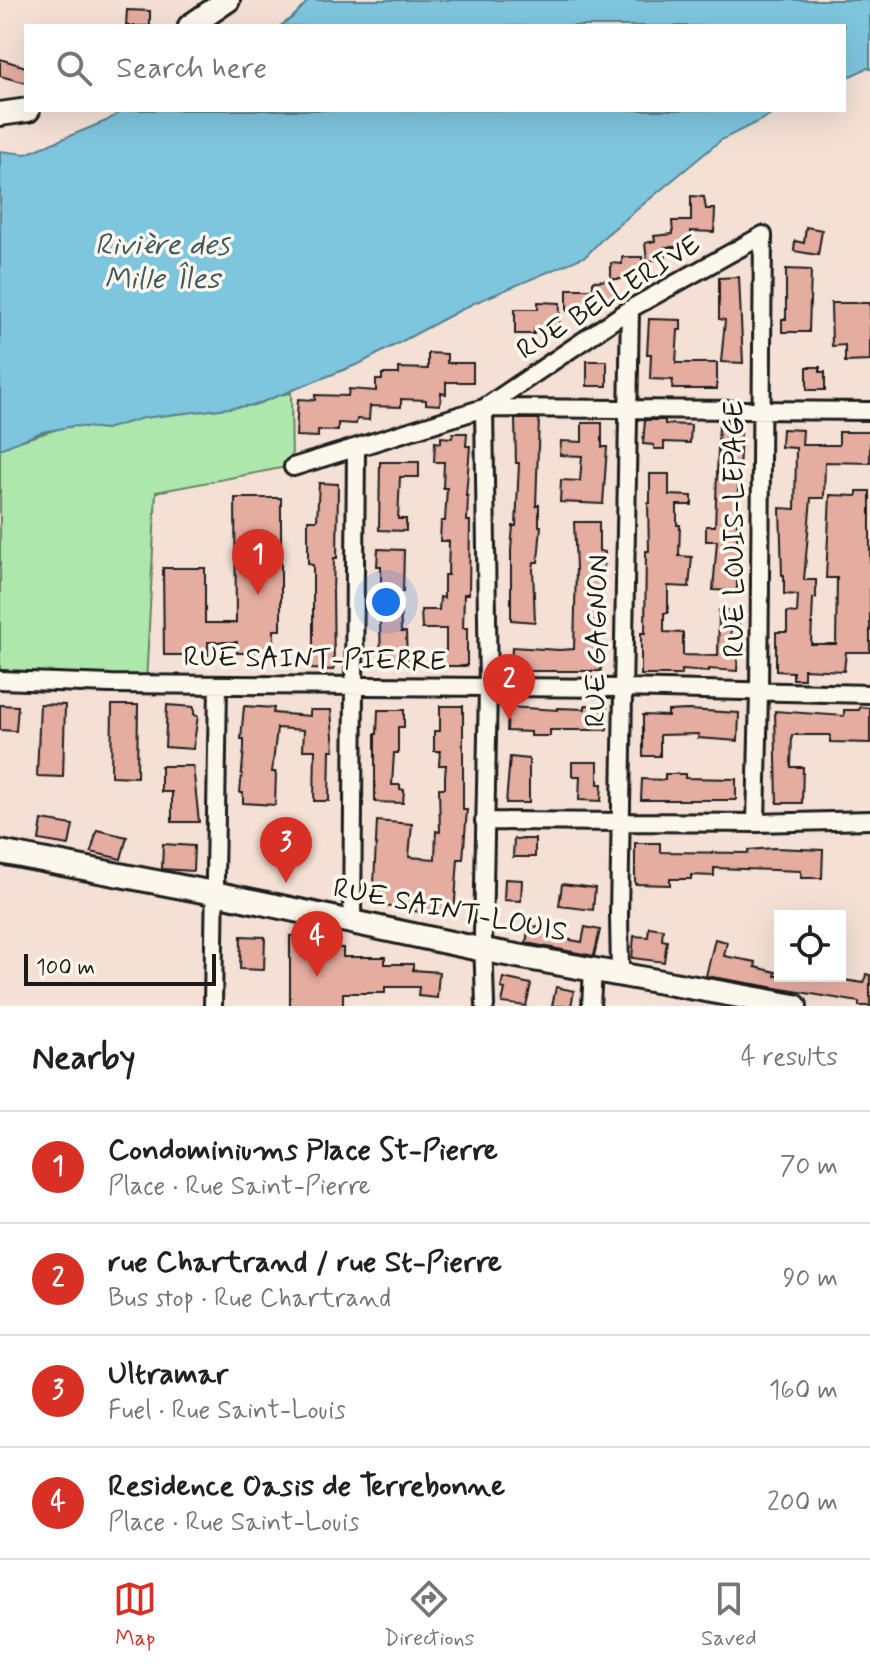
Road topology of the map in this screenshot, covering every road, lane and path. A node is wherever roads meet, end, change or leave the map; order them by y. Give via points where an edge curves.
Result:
1 (228, 0) edge
2 (193, 24) edge
3 (24, 111) edge
4 (0, 114) edge
5 (763, 235) joint
6 (630, 309) junction
7 (628, 407) junction
8 (484, 408) junction
9 (761, 410) junction
10 (870, 411) edge
11 (356, 449) junction
12 (293, 467) dead end
13 (0, 680) edge
14 (218, 685) junction
15 (352, 686) junction
16 (488, 688) junction
17 (623, 688) junction
18 (759, 692) junction
19 (870, 694) edge
20 (870, 820) edge
21 (484, 821) junction
22 (621, 823) junction
23 (756, 823) junction
24 (0, 852) edge
25 (215, 893) junction
26 (352, 924) junction
27 (484, 950) junction
28 (593, 969) junction
29 (620, 974) junction
30 (735, 1000) edge
31 (213, 1006) edge
32 (485, 1006) edge
33 (591, 1006) edge
34 (795, 1006) edge

1 - 2 main road
3 - 4 main road
5 - 6 street, RUE BELLERIVE
5 - 9 street, RUE LOUIS-LEPAGE
6 - 7 street, RUE GAGNON
6 - 8 street, RUE BELLERIVE
7 - 8 street
7 - 9 street
7 - 17 street, RUE GAGNON
8 - 11 street
8 - 16 street
9 - 10 street
9 - 18 street, RUE LOUIS-LEPAGE
11 - 12 street
11 - 15 street
13 - 14 street, RUE SAINT-PIERRE
14 - 15 street, RUE SAINT-PIERRE
14 - 25 street
15 - 16 street, RUE SAINT-PIERRE
15 - 26 street
16 - 17 street, RUE SAINT-PIERRE
16 - 21 street
17 - 18 street, RUE SAINT-PIERRE
17 - 22 street, RUE GAGNON
18 - 19 street, RUE SAINT-PIERRE
18 - 23 street, RUE LOUIS-LEPAGE
20 - 23 street
21 - 22 street
21 - 27 street
22 - 23 street
22 - 29 street, RUE GAGNON
24 - 25 main road, RUE SAINT-LOUIS
25 - 26 main road, RUE SAINT-LOUIS
25 - 31 street
26 - 27 main road, RUE SAINT-LOUIS
27 - 28 main road, RUE SAINT-LOUIS
27 - 32 street
28 - 29 main road, RUE SAINT-LOUIS
28 - 33 street
29 - 30 main road, RUE SAINT-LOUIS
30 - 34 main road, RUE SAINT-LOUIS

